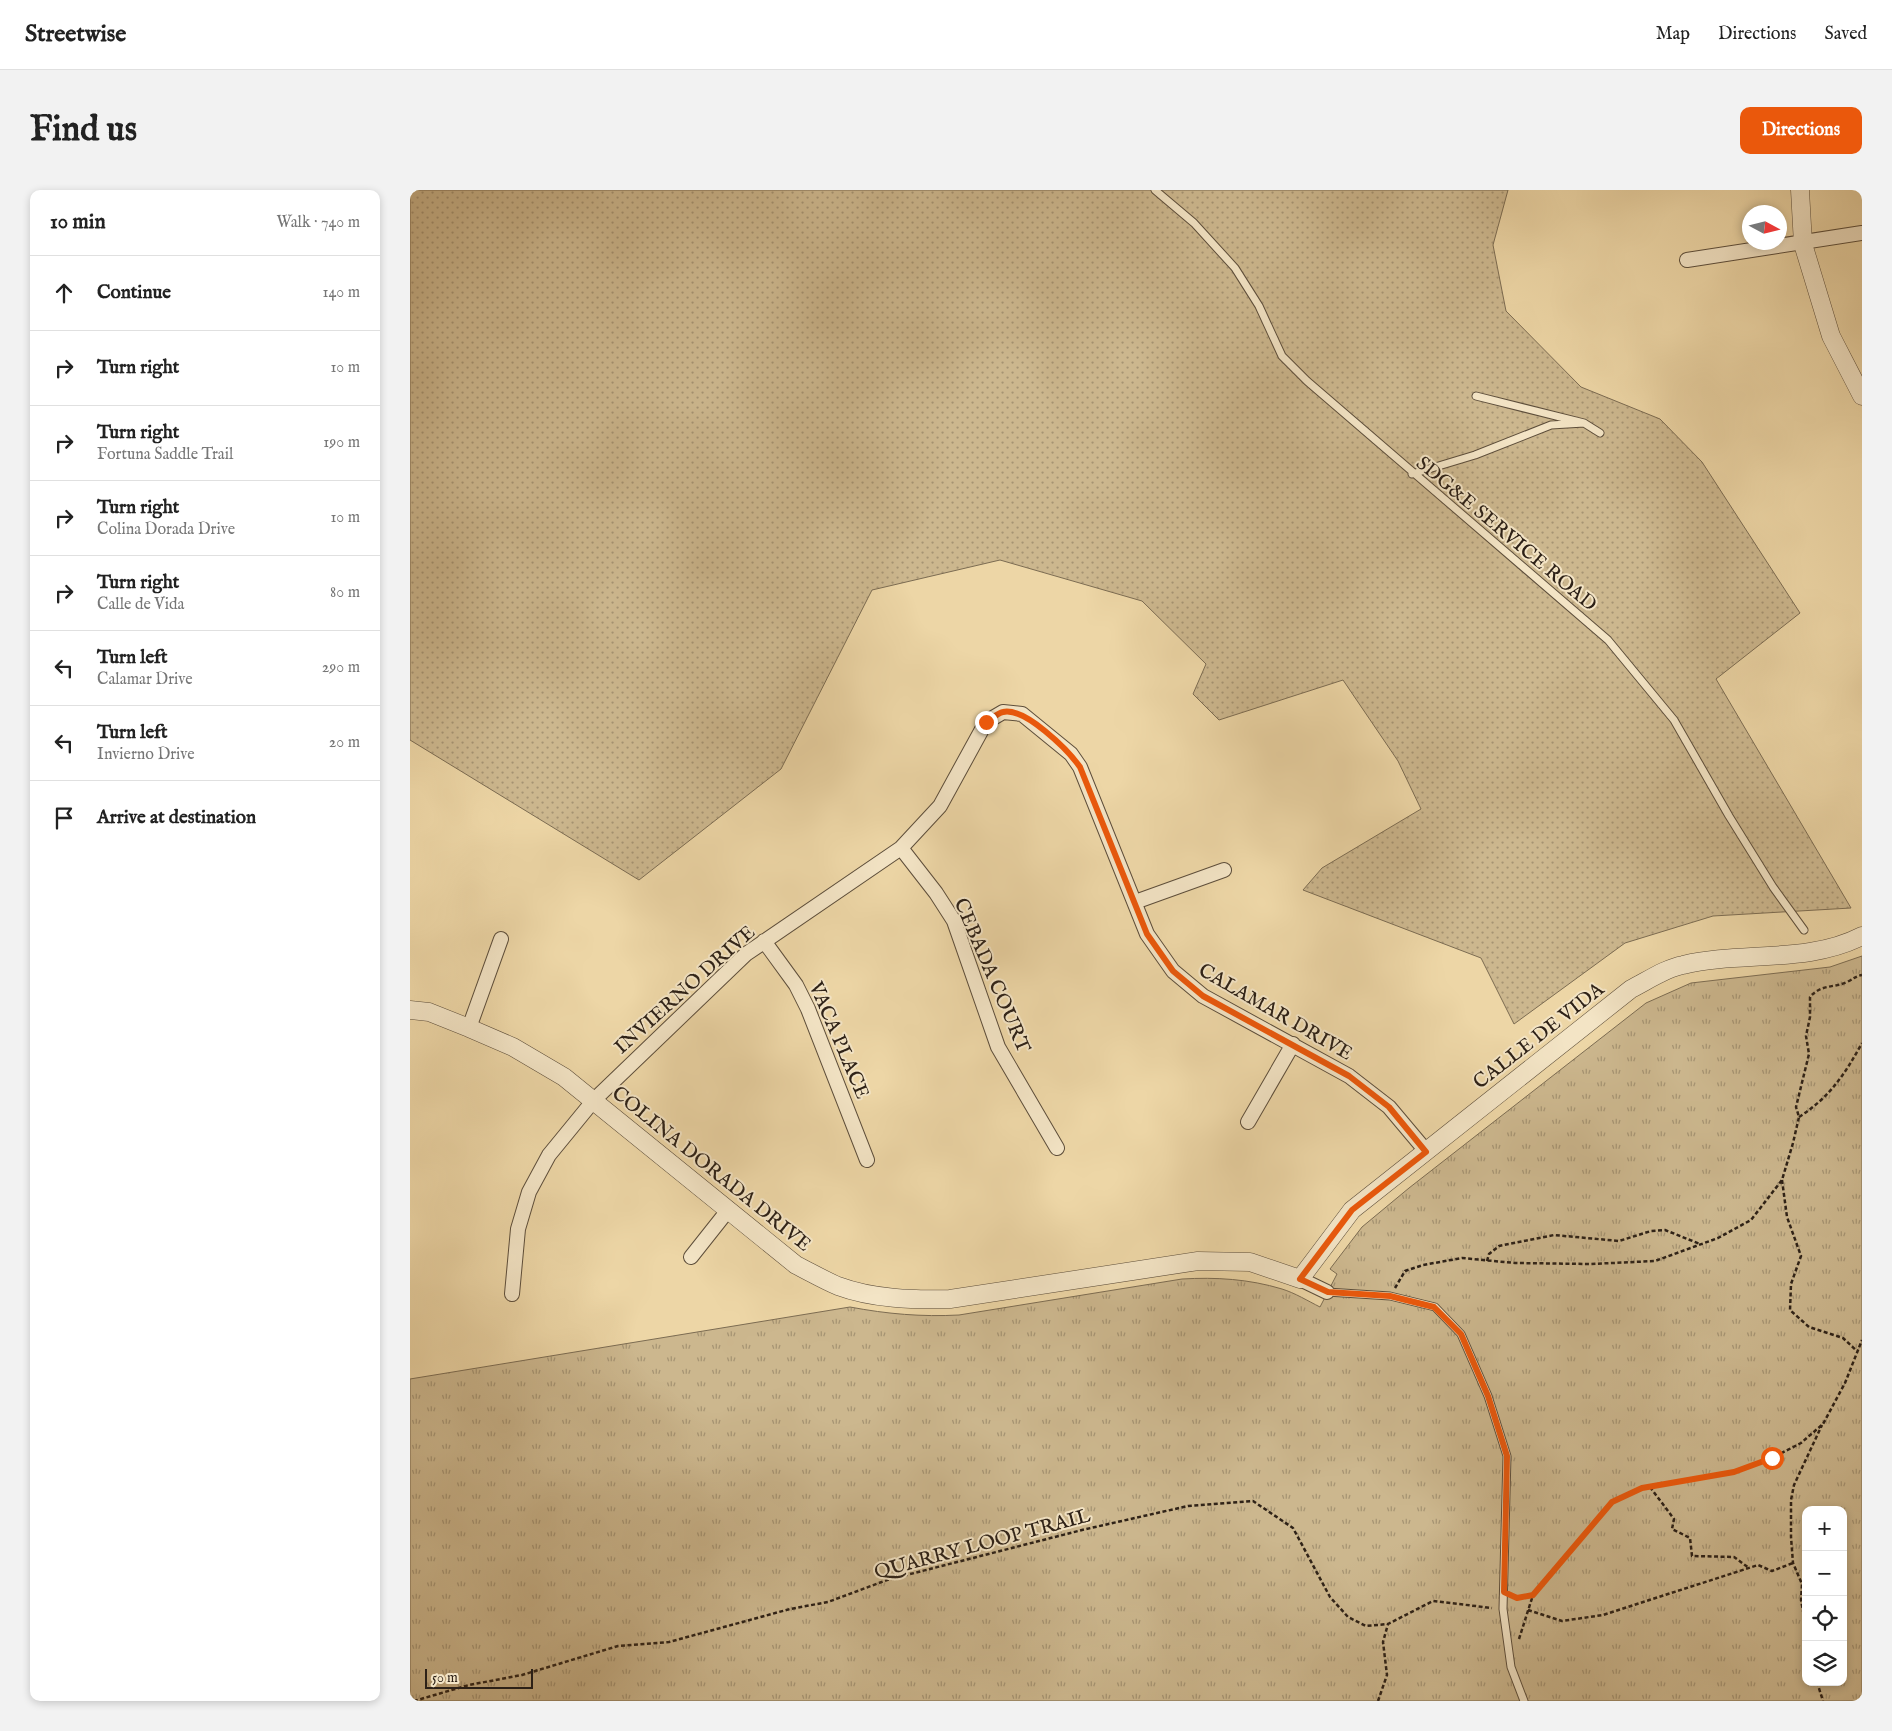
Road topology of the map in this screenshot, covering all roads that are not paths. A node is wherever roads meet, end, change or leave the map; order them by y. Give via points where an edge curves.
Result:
1 (1155, 190) edge
2 (1800, 190) edge
3 (1862, 233) edge
4 (1803, 244) junction
5 (1687, 260) dead end
6 (1476, 396) dead end
7 (1862, 396) edge
8 (1584, 423) junction
9 (1600, 433) dead end
10 (1412, 474) junction
11 (1022, 714) joint
12 (901, 848) junction
13 (1224, 870) dead end
14 (1135, 902) junction
15 (1804, 930) dead end
16 (1862, 936) edge
17 (501, 940) dead end
18 (764, 941) junction
19 (410, 1010) edge
20 (469, 1028) junction
21 (1293, 1044) junction
22 (594, 1100) junction
23 (1248, 1122) dead end
24 (1057, 1148) dead end
25 (1426, 1152) junction
26 (867, 1160) dead end
27 (729, 1209) junction
28 (691, 1257) dead end
29 (1300, 1279) junction
30 (1328, 1292) joint
31 (512, 1294) dead end
32 (1524, 1701) edge

1 - 10 lane, SDG&E SERVICE ROAD via 1194,223 1235,268 1259,306 1282,356
2 - 4 street
3 - 4 street
4 - 5 street
4 - 7 street via 1831,336
6 - 8 lane
8 - 9 lane
8 - 10 lane via 1550,425 1475,455
10 - 15 lane, SDG&E SERVICE ROAD via 1608,640 1674,720 1729,816
11 - 12 street, INVIERNO DRIVE via 1003,712 986,722 940,806
11 - 14 street, CALAMAR DRIVE via 1071,754 1080,767
12 - 18 street, INVIERNO DRIVE
12 - 24 street, CEBADA COURT via 954,921 998,1047
13 - 14 street
14 - 21 street, CALAMAR DRIVE via 1147,934 1173,971 1203,996
16 - 25 street, CALLE DE VIDA via 1810,952 1738,956 1682,965 1631,989
17 - 20 street
18 - 22 street, INVIERNO DRIVE via 746,954
18 - 26 street, VACA PLACE via 796,985 808,1010
19 - 20 street, COLINA DORADA DRIVE via 428,1012
20 - 22 street, COLINA DORADA DRIVE via 513,1047 556,1072
21 - 23 street
21 - 25 street, CALAMAR DRIVE via 1349,1076 1389,1107
22 - 27 street, COLINA DORADA DRIVE
22 - 31 street, INVIERNO DRIVE via 549,1155 530,1192 518,1229
25 - 29 street, CALLE DE VIDA via 1352,1210
27 - 28 street
27 - 29 street, COLINA DORADA DRIVE via 796,1265 838,1286 862,1293 950,1299 1198,1260 1250,1262
29 - 30 street, COLINA DORADA DRIVE
30 - 32 lane via 1390,1296 1434,1307 1461,1334 1488,1396 1507,1456 1503,1609 1511,1667

